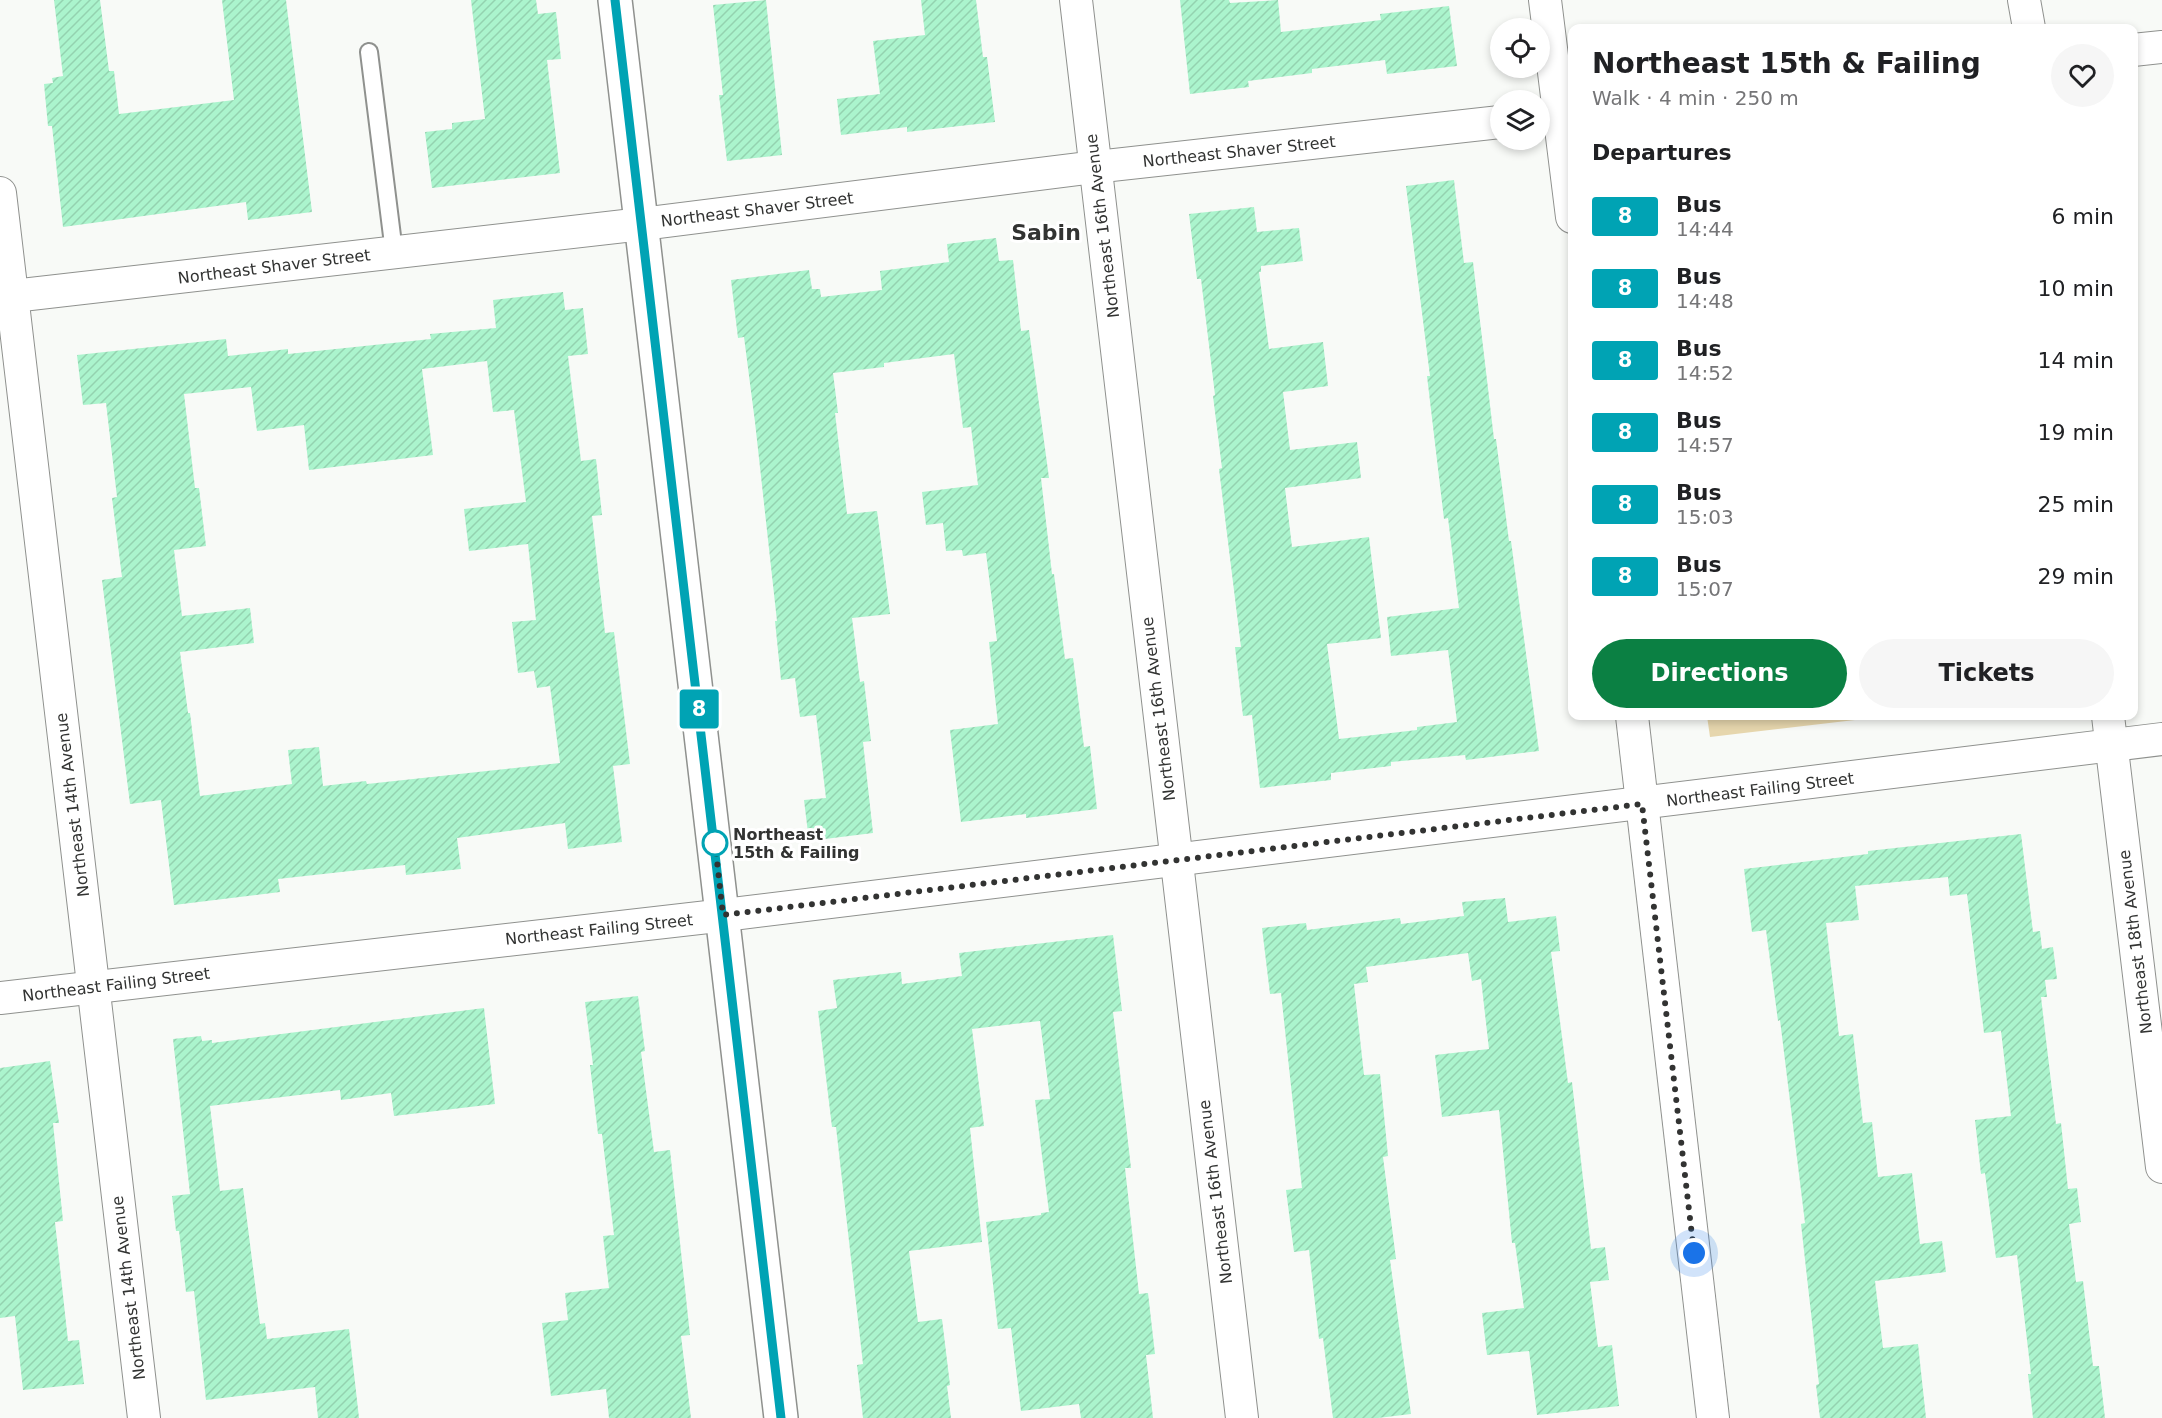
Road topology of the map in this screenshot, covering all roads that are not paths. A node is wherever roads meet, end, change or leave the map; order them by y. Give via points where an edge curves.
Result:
1 (615, 0) edge
2 (1076, 0) edge
3 (1545, 0) edge
4 (2024, 0) edge
5 (2028, 24) edge
6 (2162, 47) edge
7 (2138, 49) edge
8 (369, 52) dead end
9 (1548, 90) edge
10 (1550, 121) edge
11 (1490, 123) edge
12 (1095, 167) junction
13 (0, 193) edge
14 (1568, 200) edge
15 (642, 224) junction
16 (394, 252) junction
17 (13, 296) junction
18 (1632, 720) edge
19 (2110, 730) edge
20 (2162, 739) edge
21 (1642, 804) junction
22 (1176, 860) junction
23 (723, 915) junction
24 (93, 987) junction
25 (0, 998) edge
26 (2162, 1167) edge
27 (144, 1418) edge
28 (781, 1418) edge
29 (1242, 1418) edge
30 (1713, 1418) edge

1 - 15 street
2 - 12 street, Northeast 16th Avenue
3 - 9 street
4 - 5 street
6 - 7 street
8 - 16 lane
10 - 14 street
11 - 12 street, Northeast Shaver Street
12 - 15 street, Northeast Shaver Street
12 - 22 street, Northeast 16th Avenue
13 - 17 street, Northeast 14th Avenue
15 - 16 street, Northeast Shaver Street
15 - 23 street
16 - 17 street, Northeast Shaver Street
17 - 24 street, Northeast 14th Avenue
18 - 21 street
19 - 20 street, Northeast Failing Street
19 - 21 street, Northeast Failing Street
19 - 26 street, Northeast 18th Avenue
21 - 22 street, Northeast Failing Street
21 - 30 street
22 - 23 street, Northeast Failing Street
22 - 29 street, Northeast 16th Avenue
23 - 24 street, Northeast Failing Street
23 - 28 street
24 - 25 street, Northeast Failing Street
24 - 27 street, Northeast 14th Avenue

